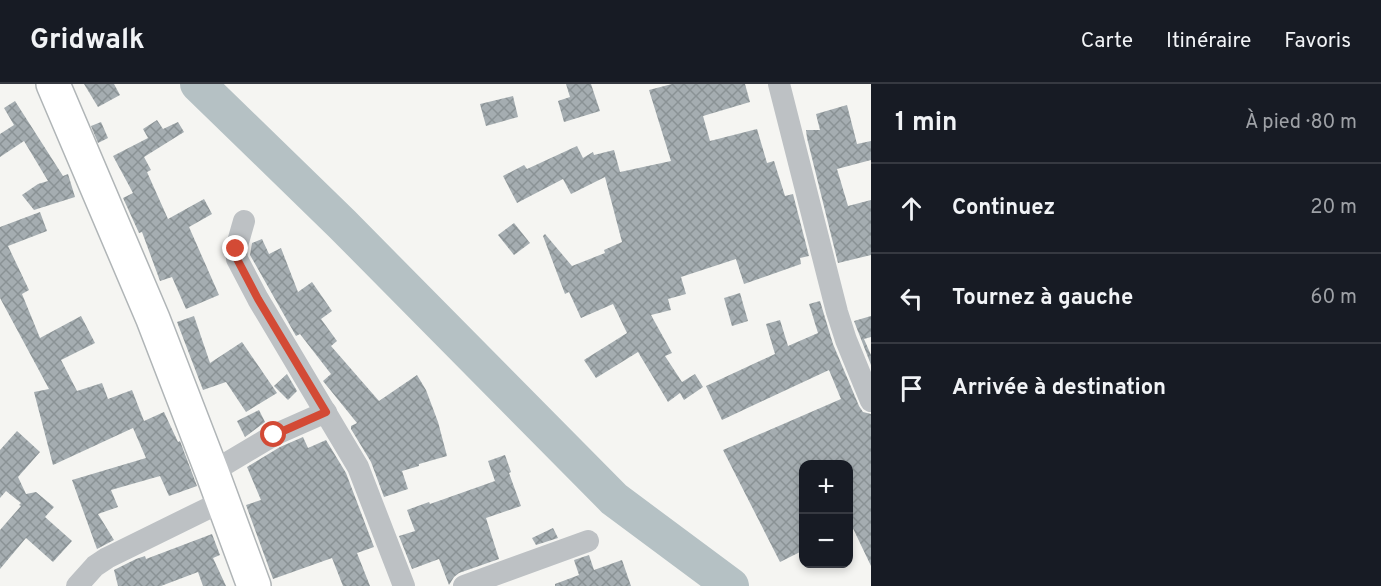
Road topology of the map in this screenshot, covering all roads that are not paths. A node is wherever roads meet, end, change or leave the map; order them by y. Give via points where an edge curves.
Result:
1 (52, 84) edge
2 (779, 84) edge
3 (244, 221) dead end
4 (871, 401) edge
5 (326, 412) junction
6 (218, 486) junction
7 (588, 541) dead end
8 (522, 576) edge
9 (77, 586) edge
10 (254, 586) edge
11 (404, 586) edge
12 (464, 586) edge

1 - 6 highway via 148,308
2 - 4 street via 837,312
3 - 5 street via 237,259
5 - 6 street via 274,435
5 - 11 street via 358,467
6 - 9 street via 95,566
6 - 10 highway
7 - 8 street
8 - 12 street

